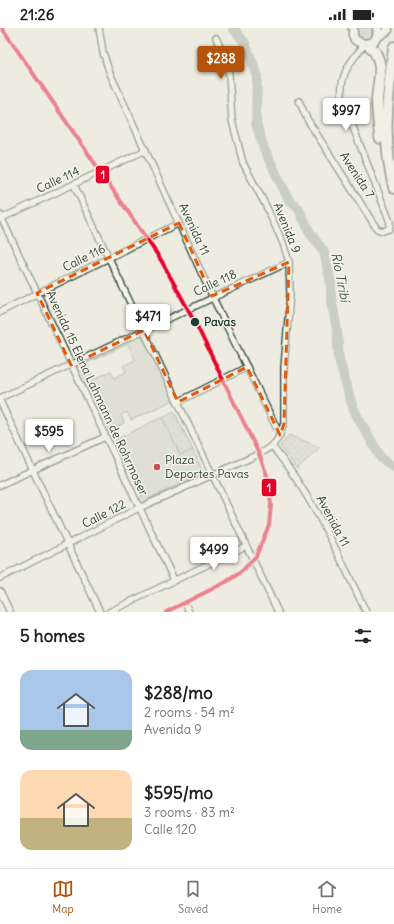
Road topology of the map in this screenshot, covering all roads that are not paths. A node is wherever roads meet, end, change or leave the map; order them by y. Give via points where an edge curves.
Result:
1 (100, 28) edge
2 (353, 28) edge
3 (377, 28) edge
4 (386, 29) edge
5 (216, 38) dead end
6 (376, 38) junction
7 (366, 44) junction
8 (394, 47) edge
9 (299, 101) dead end
10 (146, 150) junction
11 (390, 170) junction
12 (74, 185) junction
13 (394, 188) edge
14 (0, 217) edge
15 (179, 223) junction
16 (108, 258) junction
17 (289, 262) junction
18 (37, 293) junction
19 (212, 296) junction
20 (0, 312) edge
21 (144, 330) junction
22 (71, 365) junction
23 (247, 367) junction
24 (0, 398) edge
25 (0, 401) edge
26 (178, 402) junction
27 (280, 435) junction
28 (105, 436) junction
29 (272, 446) junction
30 (33, 470) junction
31 (212, 474) junction
32 (0, 485) edge
33 (139, 508) junction
34 (68, 545) junction
35 (246, 546) junction
36 (0, 578) edge
37 (174, 580) junction
38 (0, 591) edge
39 (185, 603) dead end
40 (10, 612) edge
41 (100, 612) edge
42 (109, 612) edge
43 (189, 612) edge
44 (278, 612) edge
45 (366, 612) edge

1 - 10 street, Avenida 11 via 106,61
2 - 7 street via 355,40
3 - 6 street
4 - 6 street
5 - 17 street, Avenida 9 via 226,60 232,120 243,163 266,206
6 - 7 street
7 - 9 street, Avenida 7 via 346,68 342,78 342,99 390,222 390,229 377,229 307,119
7 - 11 highway via 376,53 380,66 378,119 380,138
8 - 11 highway via 386,122
10 - 12 street, Calle 114
10 - 15 street, Avenida 11
11 - 13 highway
12 - 14 street, Calle 114
12 - 16 street
14 - 18 street, Avenida 15 Elena Lahmann de Rohrmoser
15 - 16 street, Calle 116
15 - 19 street, Avenida 11
16 - 18 street, Calle 116
16 - 21 street
17 - 19 street, Calle 118
17 - 27 street, Avenida 9 via 284,424
18 - 20 street, Calle 116
18 - 22 street, Avenida 15 Elena Lahmann de Rohrmoser
19 - 21 street, Calle 118
19 - 23 street, Avenida 11
21 - 22 street, Calle 118
21 - 26 street
22 - 24 street, Calle 118
22 - 28 street, Avenida 15 Elena Lahmann de Rohrmoser
23 - 26 street
23 - 27 street, Avenida 11
25 - 30 street
26 - 31 street
27 - 29 street, Calle 122
28 - 30 street
28 - 33 street, Avenida 15 Elena Lahmann de Rohrmoser
29 - 31 street, Calle 122
29 - 45 street, Avenida 11 via 293,472 306,494
30 - 32 street
30 - 34 street
31 - 33 street, Calle 122
31 - 35 street
33 - 34 street, Calle 122
33 - 37 street, Avenida 15 Elena Lahmann de Rohrmoser
34 - 36 street, Calle 122
34 - 41 street
35 - 37 street
35 - 44 street
37 - 42 street
38 - 40 street
39 - 43 street

